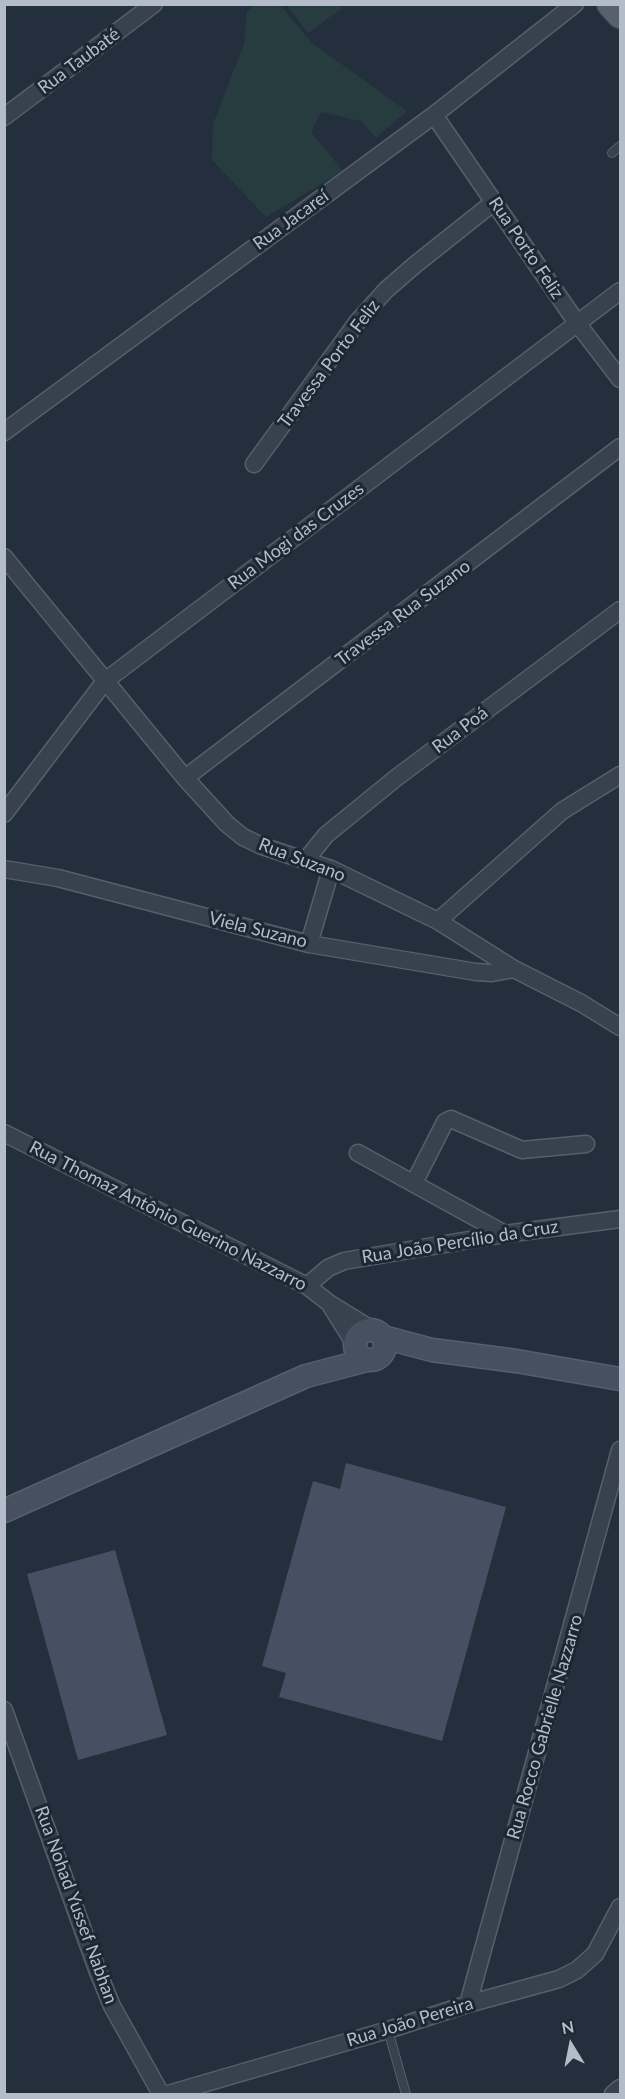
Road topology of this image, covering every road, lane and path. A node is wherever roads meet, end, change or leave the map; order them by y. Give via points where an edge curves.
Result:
1 (154, 4) edge
2 (575, 4) edge
3 (610, 4) edge
4 (621, 15) edge
5 (434, 115) junction
6 (4, 117) edge
7 (621, 146) edge
8 (612, 153) dead end
9 (494, 202) junction
10 (621, 291) edge
11 (577, 323) junction
12 (621, 379) edge
13 (4, 432) edge
14 (621, 447) edge
15 (254, 464) dead end
16 (4, 557) edge
17 (621, 610) edge
18 (105, 681) junction
19 (621, 775) edge
20 (185, 778) junction
21 (4, 814) edge
22 (306, 860) junction
23 (4, 868) edge
24 (331, 869) junction
25 (438, 921) junction
26 (309, 944) junction
27 (514, 969) junction
28 (621, 1027) edge
29 (4, 1132) edge
30 (586, 1144) dead end
31 (358, 1153) dead end
32 (414, 1183) junction
33 (621, 1219) edge
34 (505, 1234) junction
35 (307, 1286) junction
36 (368, 1345) junction
37 (621, 1378) edge
38 (621, 1450) edge
39 (4, 1511) edge
40 (4, 1710) edge
41 (621, 1907) edge
42 (468, 2004) junction
43 (387, 2030) junction
44 (621, 2088) edge
45 (161, 2094) edge
46 (168, 2094) edge
47 (406, 2094) edge
48 (613, 2094) edge

1 - 6 street, Rua Taubaté
2 - 5 street, Rua Jacareí
3 - 4 main road
5 - 9 street, Rua Porto Feliz
5 - 13 street, Rua Jacareí
7 - 8 lane
9 - 11 street, Rua Porto Feliz
9 - 15 street, Travessa Porto Feliz via 416,264 358,321
10 - 11 street, Rua Mogi das Cruzes
11 - 12 street, Rua Porto Feliz
11 - 18 street, Rua Mogi das Cruzes
14 - 20 street, Travessa Rua Suzano
16 - 18 street, Rua Suzano
17 - 22 street, Rua Poá via 396,778 326,836
18 - 20 street, Rua Suzano
18 - 21 street, Rua Mogi das Cruzes
19 - 25 street via 562,811
20 - 22 street, Rua Suzano via 243,837
22 - 24 street, Rua Suzano
23 - 26 street, Viela Suzano via 58,878
24 - 25 street, Rua Suzano
24 - 26 street
25 - 27 street, Rua Suzano
26 - 27 street, Viela Suzano via 476,972
27 - 28 street, Rua Suzano
29 - 35 street, Rua Thomaz Antônio Guerino Nazzarro
30 - 32 street via 522,1150 451,1119 445,1122
31 - 32 street
32 - 34 street
33 - 34 street, Rua João Percílio da Cruz
34 - 35 street, Rua João Percílio da Cruz via 344,1261 328,1268
35 - 36 street, Rua Thomaz Antônio Guerino Nazzarro via 329,1303
36 - 37 main road via 432,1350
36 - 39 main road
38 - 42 street, Rua Rocco Gabrielle Nazzarro
40 - 45 street, Rua Nohad Yussef Nabhan via 98,1972 112,2006
41 - 42 street, Rua João Pereira via 595,1954 578,1970
42 - 43 street, Rua João Pereira
43 - 46 street, Rua João Pereira
43 - 47 lane
44 - 48 street

